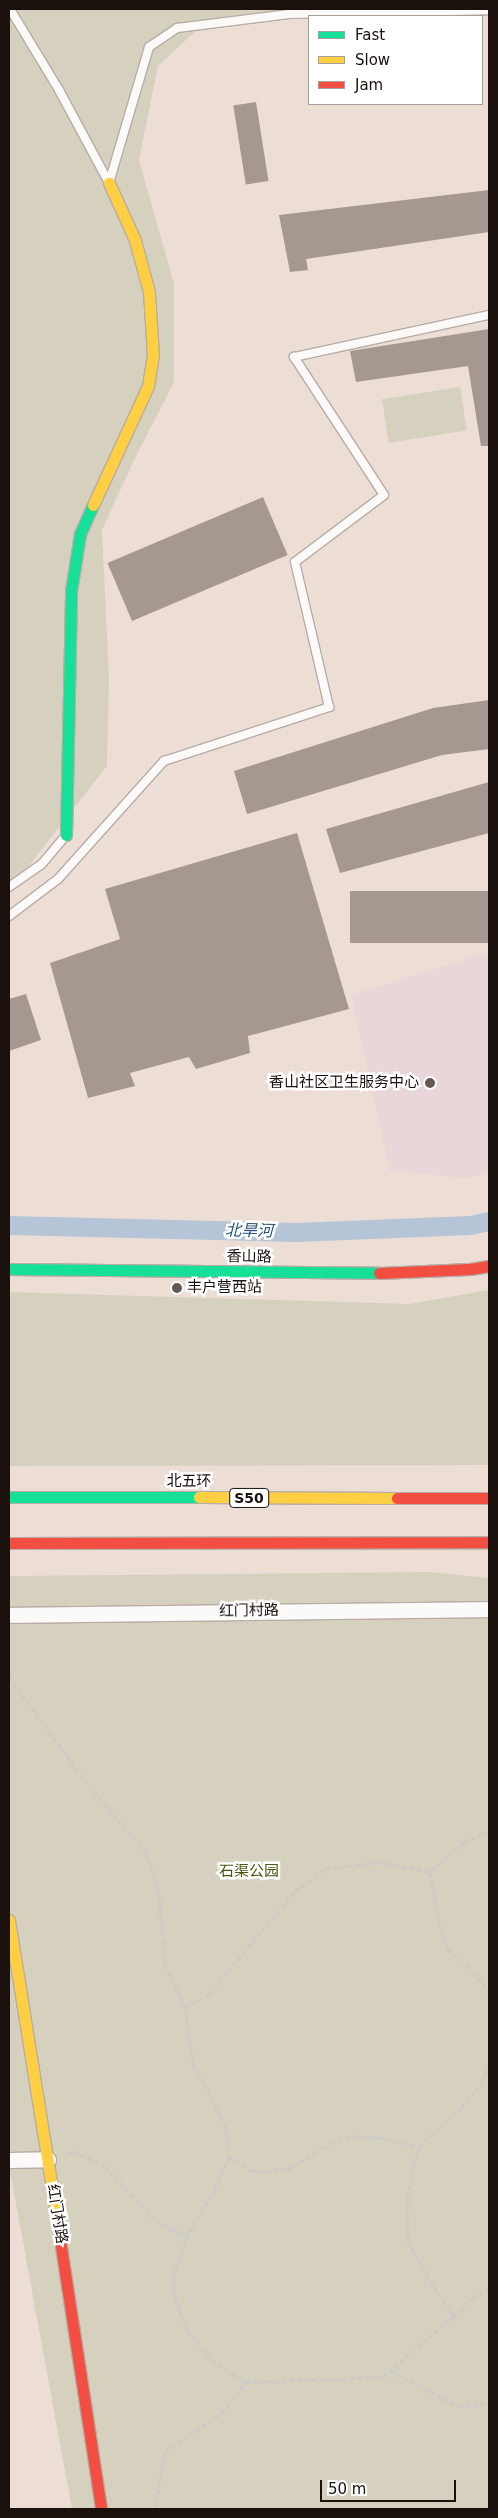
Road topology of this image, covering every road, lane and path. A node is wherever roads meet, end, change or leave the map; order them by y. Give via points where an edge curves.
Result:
1 (10, 9) edge
2 (489, 10) edge
3 (109, 183) junction
4 (489, 315) edge
5 (66, 835) joint
6 (9, 887) edge
7 (9, 916) edge
8 (489, 1266) edge
9 (9, 1270) edge
10 (9, 1497) edge
11 (489, 1498) edge
12 (9, 1542) edge
13 (489, 1542) edge
14 (489, 1609) edge
15 (9, 1615) edge
16 (9, 1677) edge
17 (489, 1831) edge
18 (430, 1872) junction
19 (9, 1920) edge
20 (489, 1996) edge
21 (185, 2007) junction
22 (489, 2065) edge
23 (418, 2146) junction
24 (228, 2157) junction
25 (48, 2159) junction
26 (9, 2160) edge
27 (188, 2236) junction
28 (489, 2288) edge
29 (454, 2316) junction
30 (390, 2371) junction
31 (245, 2382) junction
32 (489, 2404) edge
33 (101, 2509) edge
34 (155, 2509) edge

1 - 3 lane via 59,90
2 - 3 lane via 289,14 177,28 148,47
3 - 5 main road via 135,240 149,292 153,356 148,386 80,534 71,592
4 - 7 lane via 294,357 384,495 295,562 329,708 164,761 58,879
5 - 6 lane via 41,865
8 - 9 main road, 香山路 via 370,1273
10 - 11 main road, 北五环 / S50
12 - 13 main road
14 - 15 street, 红门村路
16 - 21 path via 89,1786 146,1852 158,1886 165,1964
17 - 18 path via 464,1842
18 - 20 path via 439,1924 448,1949 468,1966 488,1990
18 - 21 path via 380,1862 325,1869 295,1891 209,1994
19 - 25 main road, 红门村路
21 - 24 path via 193,2064 225,2124
22 - 23 path via 482,2083 461,2108
23 - 24 path via 353,2136 324,2147 287,2170 252,2171
23 - 29 path via 408,2196 408,2241
24 - 27 path
25 - 26 street
25 - 27 path via 74,2151 105,2166 157,2222
25 - 33 main road, 红门村路
27 - 31 path via 174,2271 175,2297 187,2330 212,2361
28 - 29 path
29 - 30 path
30 - 31 path via 383,2377
30 - 32 path via 458,2406
31 - 34 path via 222,2413 165,2452

